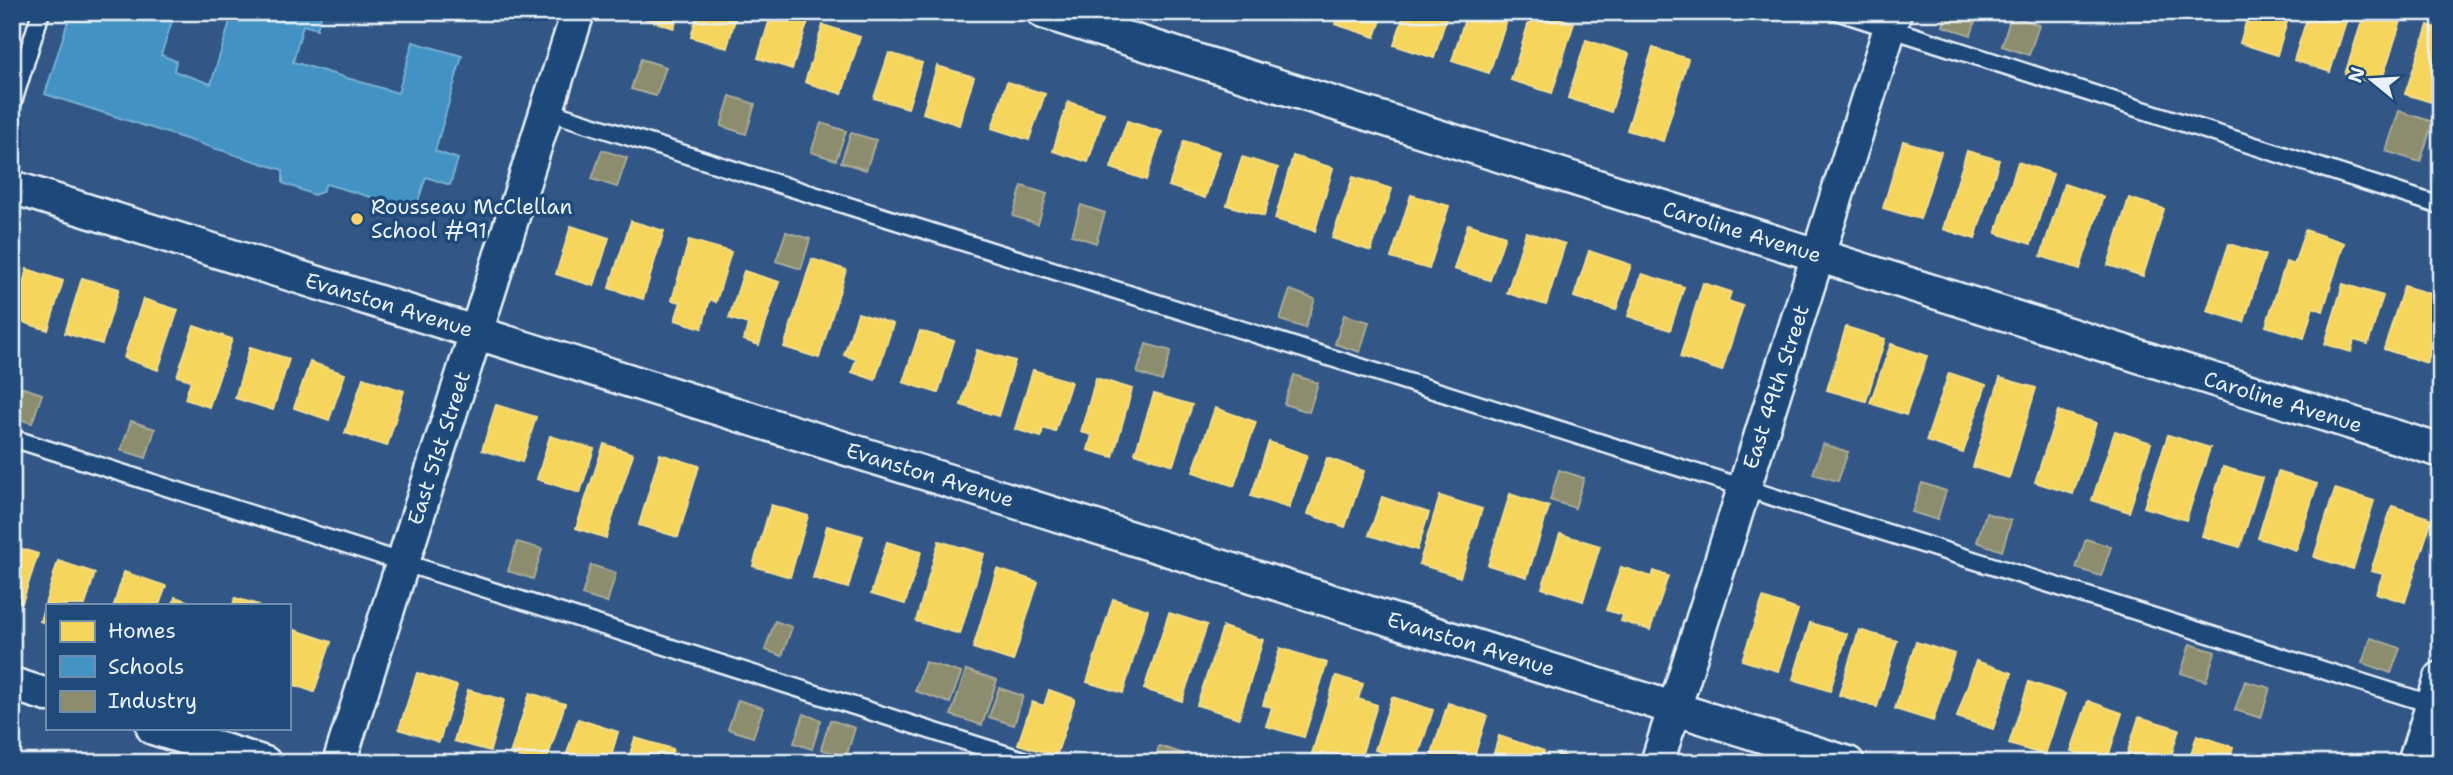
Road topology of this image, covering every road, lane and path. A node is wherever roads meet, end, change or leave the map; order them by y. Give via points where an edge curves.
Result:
1 (41, 12) edge
2 (578, 12) edge
3 (1044, 12) edge
4 (1839, 12) edge
5 (1893, 20) edge
6 (12, 105) edge
7 (547, 111) junction
8 (12, 187) edge
9 (2441, 206) edge
10 (1818, 256) junction
11 (476, 332) junction
12 (12, 438) edge
13 (2441, 451) edge
14 (1744, 487) junction
15 (403, 563) junction
16 (12, 684) edge
17 (46, 695) edge
18 (2438, 696) edge
19 (1675, 708) junction
20 (159, 730) edge
21 (265, 763) edge
22 (339, 763) edge
23 (1033, 763) edge
24 (1657, 763) edge
25 (1848, 763) edge
26 (2414, 763) edge

1 - 6 lane
2 - 7 street, East 51st Street
3 - 10 street, Caroline Avenue
4 - 5 lane
5 - 9 lane
5 - 10 street, East 49th Street
7 - 11 street, East 51st Street
7 - 14 lane
8 - 11 street, Evanston Avenue
10 - 13 street, Caroline Avenue
10 - 14 street, East 49th Street
11 - 15 street, East 51st Street
11 - 19 street, Evanston Avenue
12 - 15 lane
14 - 18 lane
14 - 19 street, East 49th Street
15 - 22 street, East 51st Street
15 - 23 lane
16 - 17 street
18 - 26 street
19 - 24 street, East 49th Street
19 - 25 street, Evanston Avenue
20 - 21 street

